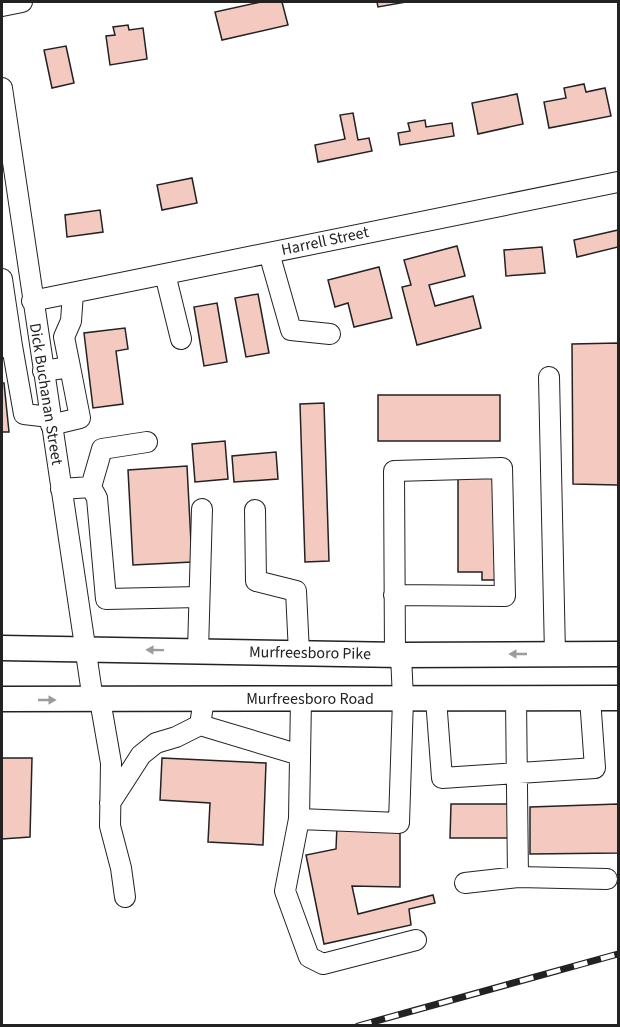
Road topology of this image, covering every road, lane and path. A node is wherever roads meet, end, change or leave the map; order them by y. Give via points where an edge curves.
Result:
1 (22, 2) edge
2 (2, 6) edge
3 (2, 88) edge
4 (7, 165) edge
5 (618, 182) edge
6 (269, 253) junction
7 (26, 262) junction
8 (2, 271) edge
9 (165, 274) junction
10 (2, 279) edge
11 (73, 293) junction
12 (32, 301) junction
13 (330, 334) dead end
14 (181, 339) dead end
15 (7, 346) edge
16 (70, 367) junction
17 (43, 371) junction
18 (549, 377) dead end
19 (50, 421) junction
20 (147, 442) dead end
21 (91, 487) junction
22 (61, 489) junction
23 (202, 509) dead end
24 (255, 510) dead end
25 (394, 595) junction
26 (199, 597) junction
27 (2, 648) edge
28 (85, 649) junction
29 (198, 651) junction
30 (299, 653) junction
31 (555, 654) junction
32 (618, 654) edge
33 (398, 655) junction
34 (590, 698) junction
35 (618, 698) edge
36 (2, 699) edge
37 (204, 699) junction
38 (301, 699) junction
39 (403, 699) junction
40 (436, 699) junction
41 (516, 699) junction
42 (96, 700) junction
43 (200, 725) junction
44 (300, 755) junction
45 (517, 774) junction
46 (110, 803) junction
47 (299, 819) junction
48 (518, 877) junction
49 (607, 879) dead end
50 (465, 883) dead end
51 (125, 897) dead end
52 (416, 940) dead end

1 - 2 street
3 - 4 street, Dick Buchanan Street
4 - 7 street, Dick Buchanan Street
5 - 6 street, Harrell Street
6 - 9 street, Harrell Street
6 - 13 street via 291,330
7 - 8 street
7 - 12 street, Dick Buchanan Street
9 - 11 street, Harrell Street
9 - 14 street
10 - 15 street
11 - 12 street, Harrell Street
11 - 16 street via 71,321 64,337
12 - 17 street, Dick Buchanan Street
15 - 19 street via 24,414
16 - 17 street
16 - 19 street via 80,418
17 - 19 street, Dick Buchanan Street
18 - 31 street
19 - 22 street, Dick Buchanan Street
20 - 21 street via 102,449
21 - 22 street
21 - 26 street via 97,498 106,599
22 - 28 street, Dick Buchanan Street
23 - 26 street
24 - 30 street via 256,581 296,591
25 - 25 street via 394,471 502,468 505,596
25 - 33 street
26 - 29 street
27 - 28 main road, Murfreesboro Pike
29 -> 28 main road, Murfreesboro Pike
28 - 42 street, Dick Buchanan Street
29 - 30 main road, Murfreesboro Pike
30 - 33 main road, Murfreesboro Pike
31 - 32 main road, Murfreesboro Pike
31 -> 33 main road, Murfreesboro Pike
33 - 39 street
34 - 35 main road, Murfreesboro Road
34 - 41 main road, Murfreesboro Road
34 - 45 street via 595,768
36 -> 42 main road, Murfreesboro Road
37 - 38 main road, Murfreesboro Road
37 - 42 main road, Murfreesboro Road
37 - 43 street
38 - 39 main road, Murfreesboro Road
38 - 44 street
39 - 40 main road, Murfreesboro Road
39 - 47 street via 399,823
40 - 41 main road, Murfreesboro Road
40 - 45 street via 442,778
41 - 45 street
42 - 46 street, Dick Buchanan Street via 111,763
43 - 44 street
43 - 46 street via 156,743 141,755
44 - 47 street
45 - 48 street
46 - 51 street, Dick Buchanan Street via 110,826
47 - 52 street via 285,891 309,957 323,964
48 - 49 street
48 - 50 street

